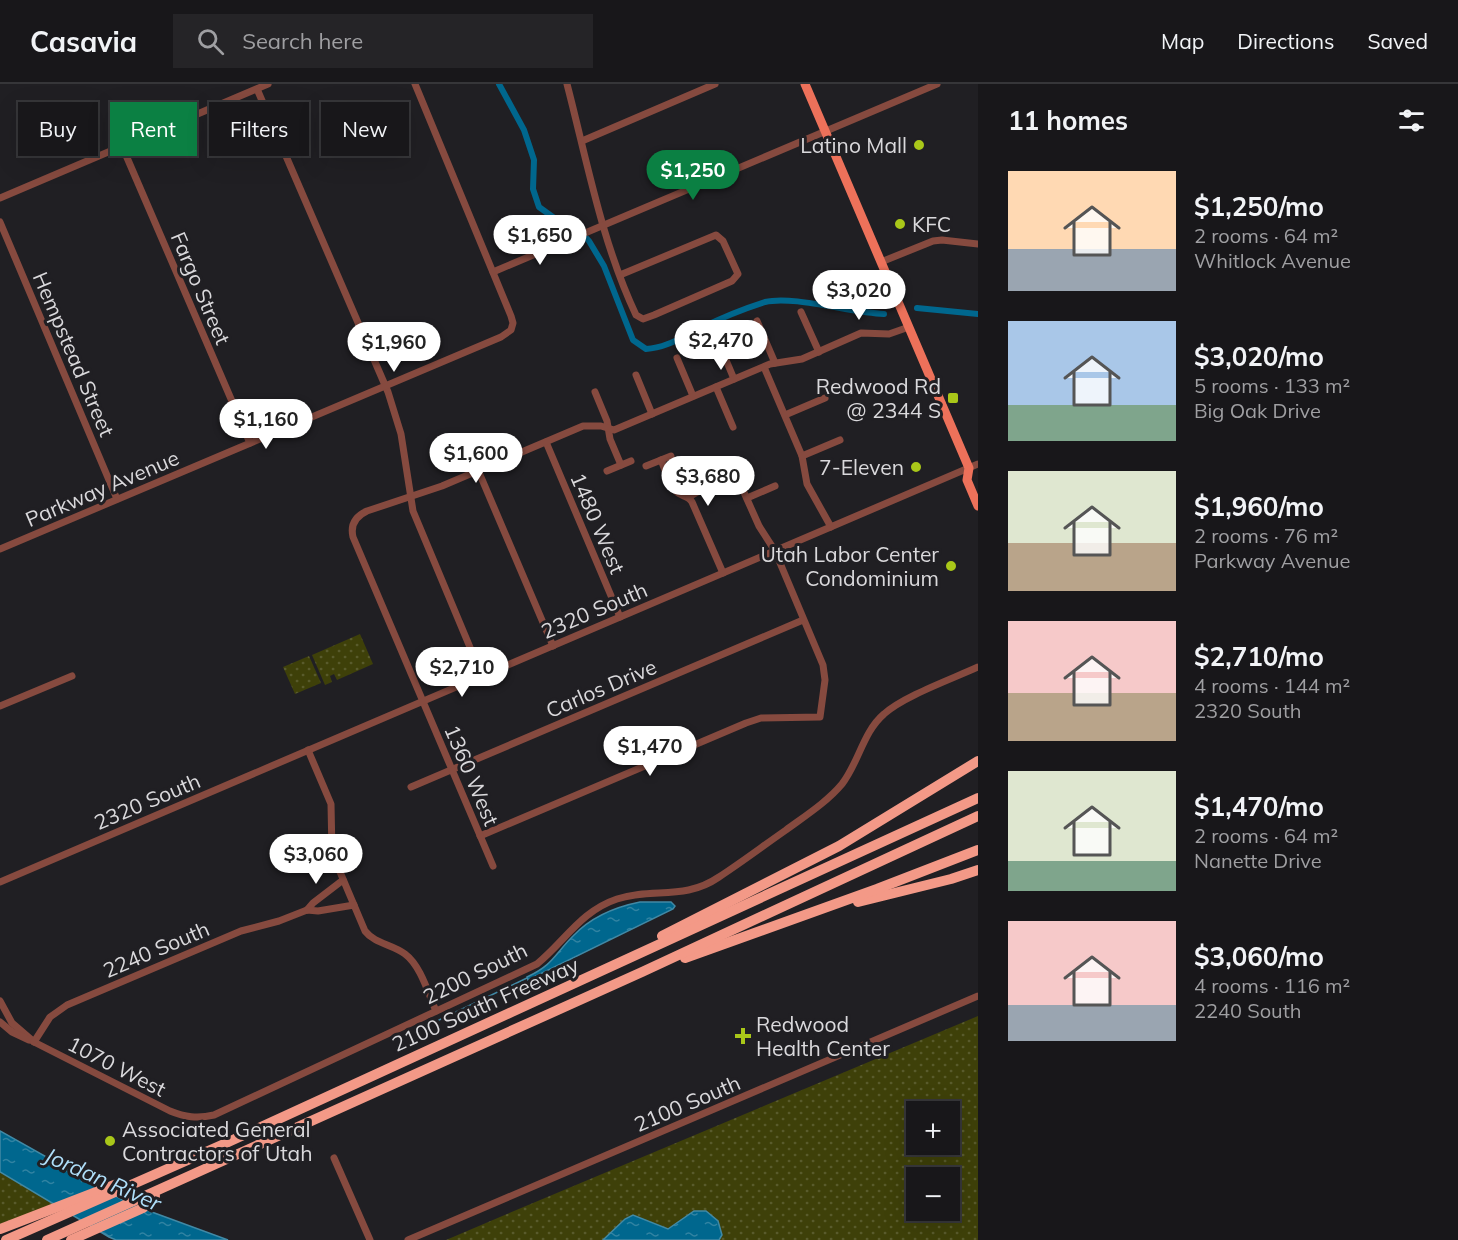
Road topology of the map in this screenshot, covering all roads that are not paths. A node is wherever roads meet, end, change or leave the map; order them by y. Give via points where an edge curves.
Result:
1 (268, 84) edge
2 (415, 84) edge
3 (567, 84) edge
4 (715, 84) edge
5 (805, 84) edge
6 (937, 84) edge
7 (257, 88) junction
8 (197, 114) edge
9 (826, 132) junction
10 (582, 141) junction
11 (110, 151) edge
12 (126, 156) edge
13 (0, 198) edge
14 (0, 222) edge
15 (604, 225) junction
16 (978, 244) edge
17 (881, 262) junction
18 (493, 272) junction
19 (620, 275) junction
20 (801, 312) dead end
21 (757, 321) dead end
22 (909, 327) junction
23 (718, 341) dead end
24 (819, 352) junction
25 (677, 358) dead end
26 (775, 363) junction
27 (764, 367) junction
28 (636, 375) dead end
29 (734, 379) junction
30 (386, 386) junction
31 (716, 387) junction
32 (595, 392) dead end
33 (693, 396) junction
34 (825, 398) dead end
35 (652, 414) junction
36 (785, 415) junction
37 (733, 427) dead end
38 (608, 429) junction
39 (840, 440) dead end
40 (546, 442) junction
41 (250, 443) junction
42 (671, 456) dead end
43 (802, 456) junction
44 (661, 460) junction
45 (631, 461) dead end
46 (621, 465) junction
47 (646, 466) dead end
48 (973, 466) edge
49 (478, 470) junction
50 (607, 471) dead end
51 (978, 474) edge
52 (716, 482) dead end
53 (775, 486) dead end
54 (704, 488) dead end
55 (410, 497) junction
56 (689, 497) junction
57 (747, 498) junction
58 (117, 499) junction
59 (978, 506) edge
60 (831, 527) junction
61 (0, 549) edge
62 (775, 551) junction
63 (723, 573) junction
64 (620, 617) junction
65 (803, 620) junction
66 (553, 646) junction
67 (978, 667) edge
68 (72, 676) dead end
69 (482, 676) junction
70 (422, 701) junction
71 (0, 706) edge
72 (308, 750) junction
73 (978, 761) edge
74 (452, 770) junction
75 (411, 787) dead end
76 (978, 798) edge
77 (978, 816) edge
78 (480, 836) junction
79 (978, 850) edge
80 (493, 867) dead end
81 (978, 870) edge
82 (343, 880) junction
83 (0, 882) edge
84 (354, 905) junction
85 (308, 910) junction
86 (806, 915) junction
87 (642, 972) junction
88 (556, 993) junction
89 (978, 996) edge
90 (0, 1001) edge
91 (436, 1011) junction
92 (0, 1022) edge
93 (34, 1042) junction
94 (187, 1117) joint
95 (334, 1158) dead end
96 (123, 1185) junction
97 (159, 1191) junction
98 (0, 1229) edge
99 (71, 1235) edge
100 (6, 1240) edge
101 (47, 1240) edge
102 (370, 1240) edge
103 (408, 1240) edge

1 - 7 street
2 - 18 street
3 - 10 street
4 - 10 street
5 - 9 main road
6 - 9 street
7 - 8 street
7 - 30 street
9 - 15 street
9 - 17 main road
10 - 15 street
11 - 13 street
12 - 41 street, Fargo Street
14 - 58 street, Hempstead Street
15 - 18 street
15 - 19 street
16 - 17 street via 933,241
17 - 22 main road
18 - 30 street, Parkway Avenue via 513,328 501,337
19 - 19 street via 711,236 719,236 723,241 738,274 732,281 640,319
20 - 24 street
21 - 26 street
22 - 24 street via 889,334 851,338
22 - 48 main road
23 - 29 street
24 - 26 street via 797,361
25 - 33 street
26 - 27 street
27 - 29 street
27 - 36 street
28 - 35 street
29 - 31 street
30 - 41 street, Parkway Avenue
30 - 55 street via 401,434
31 - 33 street
31 - 37 street
32 - 38 street
33 - 35 street
34 - 36 street
35 - 38 street
36 - 43 street
38 - 40 street via 583,426
38 - 46 street
39 - 43 street
40 - 49 street
40 - 64 street, 1480 West
41 - 58 street, Parkway Avenue
42 - 44 street
43 - 60 street via 807,484
44 - 47 street
44 - 56 street via 675,490
45 - 46 street
46 - 50 street
48 - 51 main road
48 - 59 main road via 967,480
48 - 60 street, 2320 South
49 - 55 street
49 - 66 street
52 - 57 street via 735,477
53 - 57 street
54 - 56 street
55 - 69 street
55 - 70 street, 1360 West via 361,513 351,530
56 - 63 street
57 - 62 street
58 - 61 street, Parkway Avenue
60 - 62 street, 2320 South
62 - 63 street, 2320 South
62 - 65 street
63 - 64 street, 2320 South
64 - 66 street, 2320 South
65 - 74 street, Carlos Drive
65 - 78 street via 823,665 820,717 762,718 746,723
66 - 69 street, 2320 South
67 - 91 street, 2200 South via 884,714 872,727 850,774 836,791 717,879 683,892 606,903 580,920 537,964
68 - 71 street
69 - 70 street, 2320 South
70 - 72 street, 2320 South
70 - 74 street, 1360 West
72 - 82 street via 331,804 330,845
72 - 83 street, 2320 South
73 - 88 highway via 839,846 587,973
74 - 75 street, Carlos Drive
74 - 78 street, 1360 West
76 - 88 highway, 2100 South Freeway
77 - 87 highway, 2100 South Freeway
78 - 80 street, 1360 West
79 - 86 highway
81 - 86 highway
82 - 84 street
82 - 85 street, 2240 South
84 - 85 street, 2240 South
84 - 91 street via 369,936 412,960
85 - 93 street, 2240 South via 241,931 67,1005 50,1017
86 - 87 highway
87 - 97 highway, 2100 South Freeway
88 - 96 highway, 2100 South Freeway via 224,1144 204,1145
89 - 103 street, 2100 South
90 - 93 street, 1070 West via 12,1023
91 - 94 street, 2200 South via 221,1112
92 - 93 street, 1070 West via 17,1036
93 - 94 street, 1070 West
95 - 102 street
96 - 98 highway
96 - 100 highway
97 - 99 highway, 2100 South Freeway
97 - 99 highway via 143,1208 82,1235
99 - 101 highway, 2100 South Freeway

